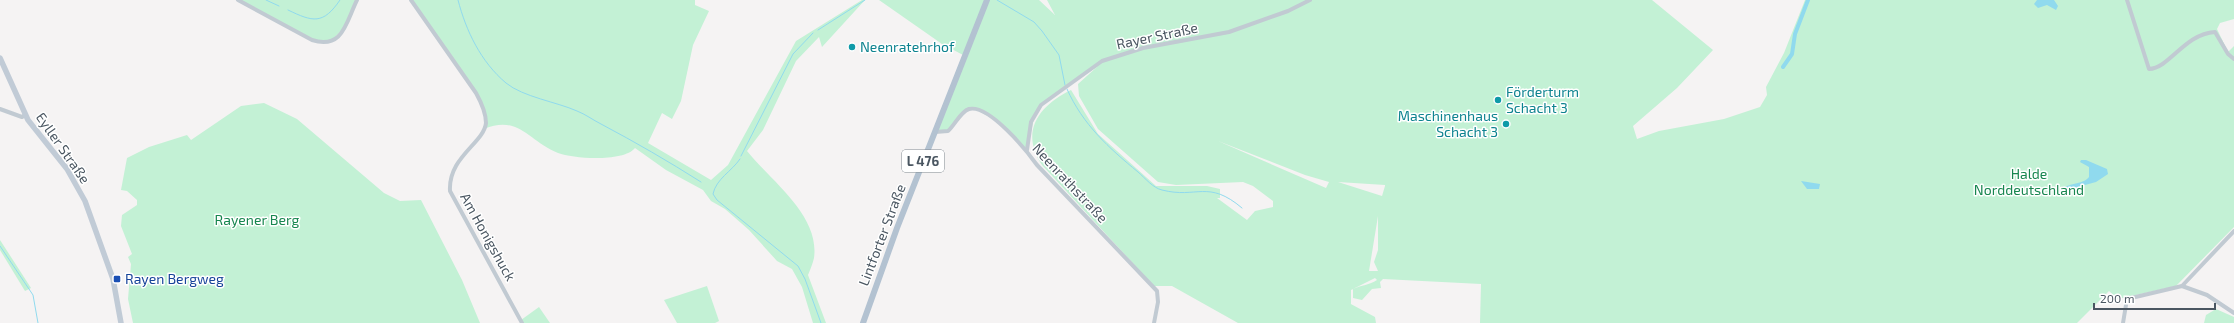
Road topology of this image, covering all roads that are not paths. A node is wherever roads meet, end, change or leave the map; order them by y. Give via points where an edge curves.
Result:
1 (238, 0) edge
2 (357, 0) edge
3 (411, 0) edge
4 (987, 0) edge
5 (1310, 0) edge
6 (2126, 0) edge
7 (0, 58) edge
8 (2234, 59) edge
9 (0, 109) edge
10 (25, 115) junction
11 (935, 132) junction
12 (1027, 150) junction
13 (2234, 231) edge
14 (2182, 286) junction
15 (2234, 313) edge
16 (121, 323) edge
17 (522, 323) edge
18 (863, 323) edge
19 (1154, 323) edge
20 (2123, 323) edge

1 - 2 street via 322,43 338,37
3 - 17 street, Am Honigshuck via 484,108 484,129 459,161 450,180 450,191
4 - 11 main road, Lintforter Straße / L 476
5 - 12 street, Rayer Straße via 1288,11 1229,32 1143,48 1102,61 1042,105 1030,122
6 - 8 street via 2149,69 2158,67 2190,40 2215,32 2228,54
7 - 10 main road, Eyller Straße
9 - 10 street via 17,116
10 - 16 main road, Eyller Straße via 44,143 67,169 85,201 113,279
11 - 12 street, Neenrathstraße via 948,131 966,111 975,109 1006,128 1020,146
11 - 18 main road, Lintforter Straße / L 476
12 - 19 street, Neenrathstraße via 1037,165 1157,291 1158,302
13 - 14 street
14 - 15 street via 2206,295
14 - 20 street via 2126,299

